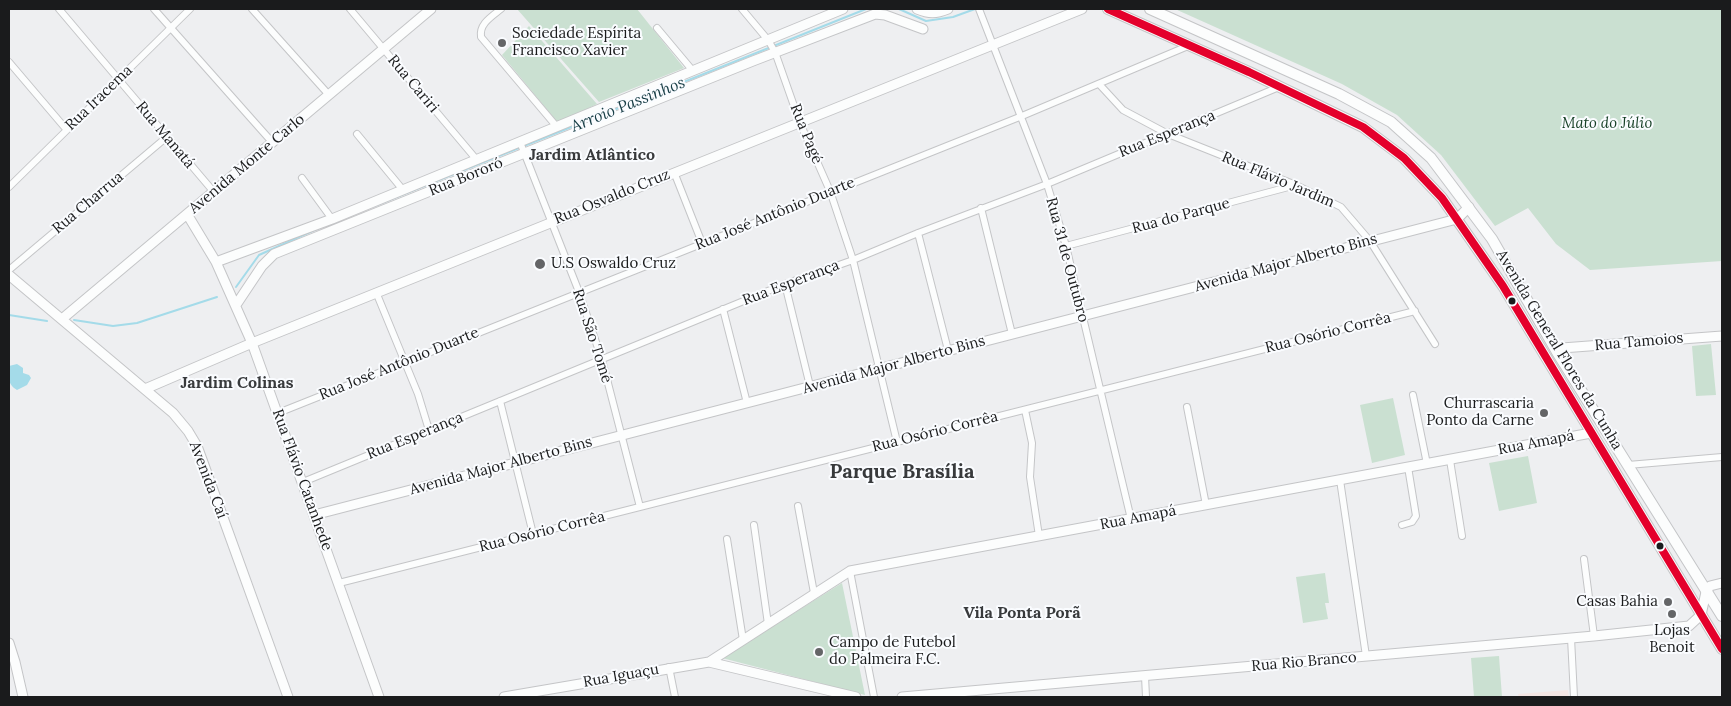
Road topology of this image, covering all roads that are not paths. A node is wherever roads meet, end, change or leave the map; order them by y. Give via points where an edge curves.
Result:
1 (59, 9) edge
2 (154, 9) edge
3 (190, 9) edge
4 (252, 9) edge
5 (350, 9) edge
6 (431, 9) edge
7 (501, 9) edge
8 (742, 9) edge
9 (843, 9) edge
10 (917, 9) edge
11 (948, 9) edge
12 (1082, 9) edge
13 (1108, 9) edge
14 (1150, 9) edge
15 (885, 11) edge
16 (980, 11) edge
17 (170, 28) junction
18 (657, 28) dead end
19 (923, 29) dead end
20 (768, 40) junction
21 (993, 45) junction
22 (1188, 46) junction
23 (384, 49) junction
24 (775, 52) junction
25 (9, 62) edge
26 (693, 71) junction
27 (118, 80) junction
28 (1099, 84) junction
29 (1280, 88) junction
30 (329, 95) junction
31 (1022, 116) junction
32 (800, 123) junction
33 (557, 127) junction
34 (66, 129) junction
35 (357, 134) dead end
36 (1168, 134) junction
37 (168, 136) junction
38 (272, 142) junction
39 (520, 143) junction
40 (524, 153) junction
41 (476, 159) junction
42 (674, 172) junction
43 (302, 178) dead end
44 (10, 182) edge
45 (1047, 184) junction
46 (1296, 185) junction
47 (403, 190) junction
48 (213, 192) junction
49 (830, 192) junction
50 (981, 208) junction
51 (1469, 208) junction
52 (187, 214) junction
53 (332, 219) junction
54 (1457, 219) junction
55 (551, 222) junction
56 (918, 233) junction
57 (1370, 241) junction
58 (702, 243) junction
59 (1066, 246) junction
60 (853, 260) junction
61 (216, 262) junction
62 (9, 270) edge
63 (9, 275) edge
64 (785, 284) junction
65 (376, 292) junction
66 (579, 292) junction
67 (236, 305) junction
68 (723, 309) junction
69 (1415, 311) junction
70 (1082, 316) junction
71 (62, 319) junction
72 (1012, 334) junction
73 (1722, 336) edge
74 (252, 343) junction
75 (1435, 344) dead end
76 (948, 350) junction
77 (1557, 352) junction
78 (602, 360) junction
79 (404, 362) junction
80 (1551, 366) junction
81 (879, 368) junction
82 (810, 386) junction
83 (145, 389) junction
84 (1100, 391) junction
85 (1413, 395) dead end
86 (500, 401) junction
87 (747, 403) junction
88 (1187, 407) dead end
89 (1026, 410) junction
90 (278, 412) junction
91 (429, 430) junction
92 (1591, 433) junction
93 (621, 435) junction
94 (897, 442) junction
95 (1722, 457) edge
96 (1450, 460) junction
97 (515, 462) junction
98 (1427, 464) junction
99 (1628, 465) junction
100 (1408, 467) junction
101 (1340, 480) junction
102 (303, 482) junction
103 (1206, 505) junction
104 (798, 506) dead end
105 (640, 507) junction
106 (314, 514) junction
107 (1131, 519) junction
108 (754, 525) dead end
109 (1402, 525) dead end
110 (533, 534) junction
111 (1039, 536) junction
112 (1462, 536) dead end
113 (727, 539) dead end
114 (1584, 559) dead end
115 (850, 571) junction
116 (1722, 582) edge
117 (339, 583) junction
118 (1706, 592) junction
119 (814, 594) junction
120 (1701, 615) junction
121 (1722, 616) edge
122 (768, 624) junction
123 (1594, 636) junction
124 (1571, 638) junction
125 (743, 640) junction
126 (9, 643) edge
127 (1722, 649) edge
128 (1366, 656) junction
129 (709, 662) junction
130 (669, 667) junction
131 (1145, 676) junction
132 (514, 696) edge
133 (920, 696) edge
134 (23, 697) edge
135 (288, 697) edge
136 (379, 697) edge
137 (504, 697) edge
138 (674, 697) edge
139 (856, 697) edge
140 (874, 697) edge
141 (902, 697) edge
142 (1146, 697) edge
143 (1574, 697) edge

1 - 27 street, Rua Manatá
2 - 17 street
3 - 17 street, Rua Iracema
4 - 30 street
5 - 23 street, Rua Cariri
6 - 23 street, Avenida Monte Carlo
7 - 33 street via 485,22 481,37
8 - 20 street, Rua Pagé
9 - 20 street
10 - 11 street via 930,14
12 - 21 street, Rua Osvaldo Cruz
13 - 22 main road, Avenida General Flores da Cunha
14 - 51 main road, Avenida General Flores da Cunha via 1339,94 1391,122 1431,158
15 - 19 street, Rua Bororó
15 - 24 street, Rua Bororó
16 - 21 street, Rua 31 de Outubro
17 - 27 street, Rua Iracema
17 - 38 street
18 - 26 street
20 - 24 street, Rua Pagé
20 - 26 street
21 - 31 street, Rua 31 de Outubro
21 - 32 street, Rua Osvaldo Cruz
22 - 28 street, Rua José Antônio Duarte
22 - 29 main road, Avenida General Flores da Cunha
23 - 30 street, Avenida Monte Carlo
23 - 41 street, Rua Cariri
24 - 32 street, Rua Pagé
24 - 40 street, Rua Bororó
25 - 34 street
26 - 33 street
27 - 34 street, Rua Iracema
27 - 37 street, Rua Manatá
28 - 31 street, Rua José Antônio Duarte
28 - 36 street, Rua Flávio Jardim via 1124,110
29 - 36 street, Rua Esperança
29 - 54 main road, Avenida General Flores da Cunha via 1363,127 1404,158
30 - 38 street, Avenida Monte Carlo
31 - 45 street, Rua 31 de Outubro
31 - 49 street, Rua José Antônio Duarte
32 - 42 street, Rua Osvaldo Cruz
32 - 49 street, Rua Pagé
33 - 39 street
34 - 44 street, Rua Iracema
35 - 47 street
36 - 45 street, Rua Esperança
36 - 46 street, Rua Flávio Jardim
37 - 48 street, Rua Manatá
37 - 62 street, Rua Charrua
38 - 48 street, Avenida Monte Carlo
39 - 40 street, Rua São Tomé
39 - 41 street
40 - 55 street, Rua São Tomé
40 - 67 street, Rua Bororó via 274,254
41 - 47 street
42 - 55 street, Rua Osvaldo Cruz
42 - 58 street
43 - 53 street
45 - 50 street, Rua Esperança
45 - 59 street, Rua 31 de Outubro
46 - 57 street, Rua Flávio Jardim via 1341,207
46 - 59 street, Rua do Parque
47 - 53 street
48 - 52 street, Avenida Monte Carlo
49 - 58 street, Rua José Antônio Duarte
49 - 60 street, Rua Pagé
50 - 56 street, Rua Esperança
50 - 72 street
51 - 54 street, Avenida Major Alberto Bins
51 - 77 main road, Avenida General Flores da Cunha via 1492,238
52 - 61 street, Rua Flávio Catanhede
52 - 71 street, Avenida Monte Carlo
53 - 61 street
54 - 57 street, Avenida Major Alberto Bins
54 - 80 main road, Avenida General Flores da Cunha via 1503,286
55 - 65 street, Rua Osvaldo Cruz
55 - 66 street, Rua São Tomé
56 - 60 street, Rua Esperança
56 - 76 street
57 - 69 street, Rua Flávio Jardim
57 - 70 street, Avenida Major Alberto Bins
58 - 66 street, Rua José Antônio Duarte
59 - 70 street, Rua 31 de Outubro
60 - 64 street, Rua Esperança
60 - 81 street, Rua Pagé
61 - 67 street, Rua Flávio Catanhede
63 - 71 street, Avenida Caí
64 - 68 street, Rua Esperança
64 - 82 street
65 - 74 street, Rua Osvaldo Cruz
65 - 79 street
66 - 78 street, Rua São Tomé
66 - 79 street, Rua José Antônio Duarte
67 - 74 street, Rua Flávio Catanhede
68 - 78 street, Rua Esperança
68 - 87 street
69 - 75 street, Rua Flávio Jardim
69 - 84 street, Rua Osório Corrêa
70 - 72 street, Avenida Major Alberto Bins
70 - 84 street, Rua 31 de Outubro
71 - 83 street, Avenida Caí
72 - 76 street, Avenida Major Alberto Bins
73 - 77 street, Rua Tamoios via 1562,348
74 - 83 street, Rua Osvaldo Cruz
74 - 90 street, Rua Flávio Catanhede
76 - 81 street, Avenida Major Alberto Bins
77 - 80 main road
77 - 99 main road, Avenida General Flores da Cunha
78 - 86 street, Rua Esperança
78 - 93 street, Rua São Tomé
79 - 90 street, Rua José Antônio Duarte
79 - 91 street
80 - 92 main road, Avenida General Flores da Cunha
81 - 82 street, Avenida Major Alberto Bins
81 - 94 street, Rua Pagé
82 - 87 street, Avenida Major Alberto Bins
83 - 135 street, Avenida Caí via 173,413 197,446
84 - 89 street, Rua Osório Corrêa
84 - 107 street, Rua 31 de Outubro
85 - 98 street
86 - 91 street, Rua Esperança
86 - 97 street
87 - 93 street, Avenida Major Alberto Bins
88 - 103 street
89 - 94 street, Rua Osório Corrêa
89 - 111 street via 1032,443 1030,477
90 - 102 street, Rua Flávio Catanhede
91 - 102 street, Rua Esperança
92 - 96 street, Rua Amapá
92 - 120 main road, Avenida General Flores da Cunha
93 - 97 street, Avenida Major Alberto Bins
93 - 105 street, Rua São Tomé
94 - 105 street, Rua Osório Corrêa
95 - 99 street
96 - 98 street, Rua Amapá
96 - 112 street
97 - 106 street, Avenida Major Alberto Bins
97 - 110 street
98 - 100 street, Rua Amapá
99 - 118 main road, Avenida General Flores da Cunha
100 - 101 street, Rua Amapá
100 - 109 street via 1416,516 1412,522
101 - 103 street, Rua Amapá
101 - 128 street
102 - 106 street, Rua Flávio Catanhede
103 - 107 street, Rua Amapá
104 - 119 street
105 - 110 street, Rua Osório Corrêa
106 - 117 street, Rua Flávio Catanhede
107 - 111 street, Rua Amapá
108 - 122 street
110 - 117 street, Rua Osório Corrêa
111 - 115 street, Rua Amapá
113 - 125 street
114 - 123 street
115 - 119 street, Rua Amapá
115 - 140 street
116 - 118 street via 1710,586
117 - 136 street, Rua Flávio Catanhede
118 - 120 street
118 - 121 main road, Avenida General Flores da Cunha
119 - 122 street, Rua Amapá
120 - 123 street, Rua Rio Branco via 1688,626
120 - 127 main road, Avenida General Flores da Cunha
122 - 125 street, Rua Amapá
123 - 124 street, Rua Rio Branco
124 - 128 street, Rua Rio Branco
124 - 143 street
125 - 129 street, Rua Amapá
126 - 134 street
128 - 131 street, Rua Rio Branco
129 - 130 street, Rua Iguaçu
129 - 139 street
130 - 132 street, Rua Iguaçu
130 - 138 street
131 - 133 street, Rua Rio Branco
131 - 142 street
132 - 137 street, Rua Iguaçu
133 - 141 street, Rua Rio Branco

